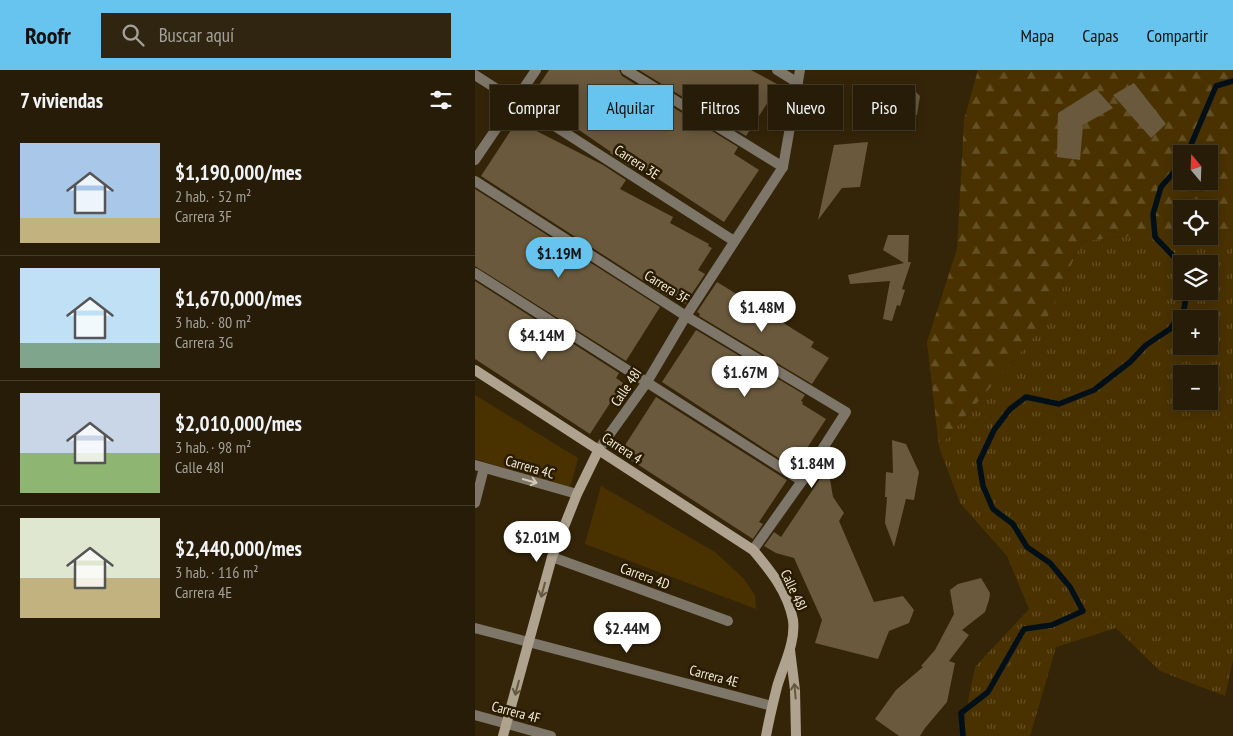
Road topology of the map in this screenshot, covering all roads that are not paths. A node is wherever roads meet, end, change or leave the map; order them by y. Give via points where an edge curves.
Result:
1 (535, 70) edge
2 (626, 70) edge
3 (777, 70) edge
4 (800, 70) edge
5 (475, 75) edge
6 (798, 83) junction
7 (491, 85) edge
8 (524, 85) edge
9 (494, 130) edge
10 (561, 130) edge
11 (475, 160) edge
12 (783, 167) junction
13 (475, 181) edge
14 (734, 241) junction
15 (475, 273) edge
16 (686, 316) junction
17 (475, 370) edge
18 (647, 382) junction
19 (599, 449) junction
20 (479, 467) edge
21 (802, 481) junction
22 (577, 494) junction
23 (475, 503) edge
24 (753, 550) junction
25 (552, 557) junction
26 (728, 621) dead end
27 (475, 628) edge
28 (530, 641) junction
29 (790, 646) junction
30 (772, 706) junction
31 (475, 715) edge
32 (507, 723) junction
33 (503, 736) edge
34 (551, 736) edge
35 (766, 736) edge
36 (796, 736) edge

1 - 8 street
2 - 12 street
3 - 6 street
4 - 6 street, Calle 48I
5 - 7 street, Carrera 3E
6 - 12 street, Calle 48I
9 - 11 street
10 - 14 street, Carrera 3E
12 - 14 street, Calle 48I
13 - 16 street, Carrera 3F
14 - 16 street, Calle 48I
15 - 18 street
16 - 18 street, Calle 48I
16 - 21 street, Carrera 3F via 846,412
17 - 19 main road, Carrera 4
18 - 19 street, Calle 48I
18 - 21 street
19 - 22 main road, Calle 48I
19 - 24 main road, Carrera 4
20 -> 22 street, Carrera 4C
20 - 23 street
21 - 24 street
22 - 25 main road, Calle 48I
24 - 29 main road, Calle 48J via 777,578 787,600 793,619
25 - 26 street, Carrera 4D
25 -> 28 main road, Calle 48I
27 - 28 street, Carrera 4E
28 - 30 street, Carrera 4E
28 -> 32 main road, Calle 48I
29 - 30 main road, Calle 48J
36 -> 29 main road, Calle 48J via 796,697
30 - 35 main road, Calle 48J
31 - 32 street, Carrera 4F
32 - 33 main road, Calle 48I
32 - 34 street, Carrera 4F

